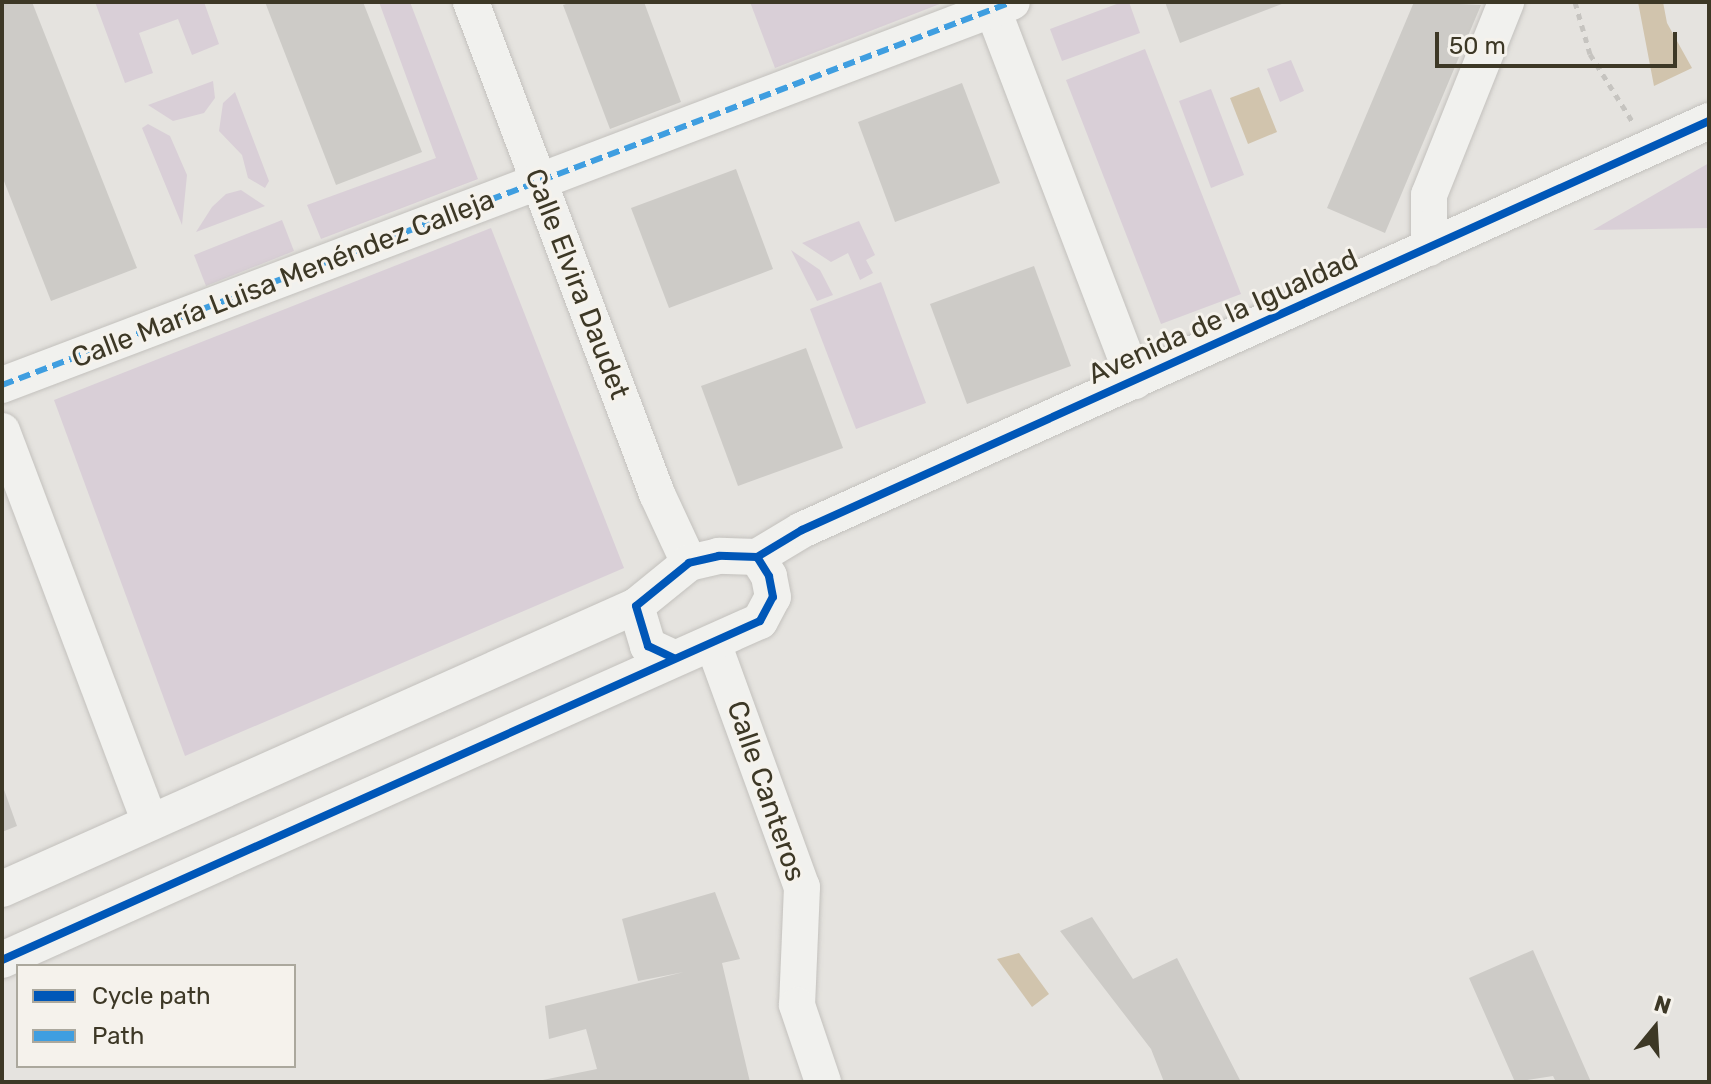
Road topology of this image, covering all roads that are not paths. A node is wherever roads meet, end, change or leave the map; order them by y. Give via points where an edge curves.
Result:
1 (471, 2) edge
2 (1506, 2) edge
3 (998, 4) edge
4 (1709, 121) edge
5 (539, 183) junction
6 (1429, 248) junction
7 (1135, 381) junction
8 (2, 385) edge
9 (2, 431) edge
10 (757, 557) junction
11 (689, 563) junction
12 (636, 606) junction
13 (713, 643) junction
14 (674, 658) junction
15 (149, 821) junction
16 (2, 889) edge
17 (2, 960) edge
18 (823, 1082) edge

1 - 5 street, Calle Elvira Daudet
2 - 6 street via 1433,182 1427,206
3 - 5 street, Calle María Luisa Menéndez Calleja
3 - 7 street
4 - 6 street, Avenida de la Igualdad
5 - 8 street, Calle María Luisa Menéndez Calleja
5 - 11 street, Calle Elvira Daudet via 657,494
6 - 7 street, Avenida de la Igualdad
7 - 10 street, Avenida de la Igualdad via 802,530
9 - 15 street
10 - 11 street via 719,556
10 - 13 street via 769,576 773,597 760,621
11 - 12 street
12 - 14 street via 648,646
12 - 15 street
13 - 14 street
13 - 18 street, Calle Canteros via 802,887 797,1005
14 - 17 street
15 - 16 street

